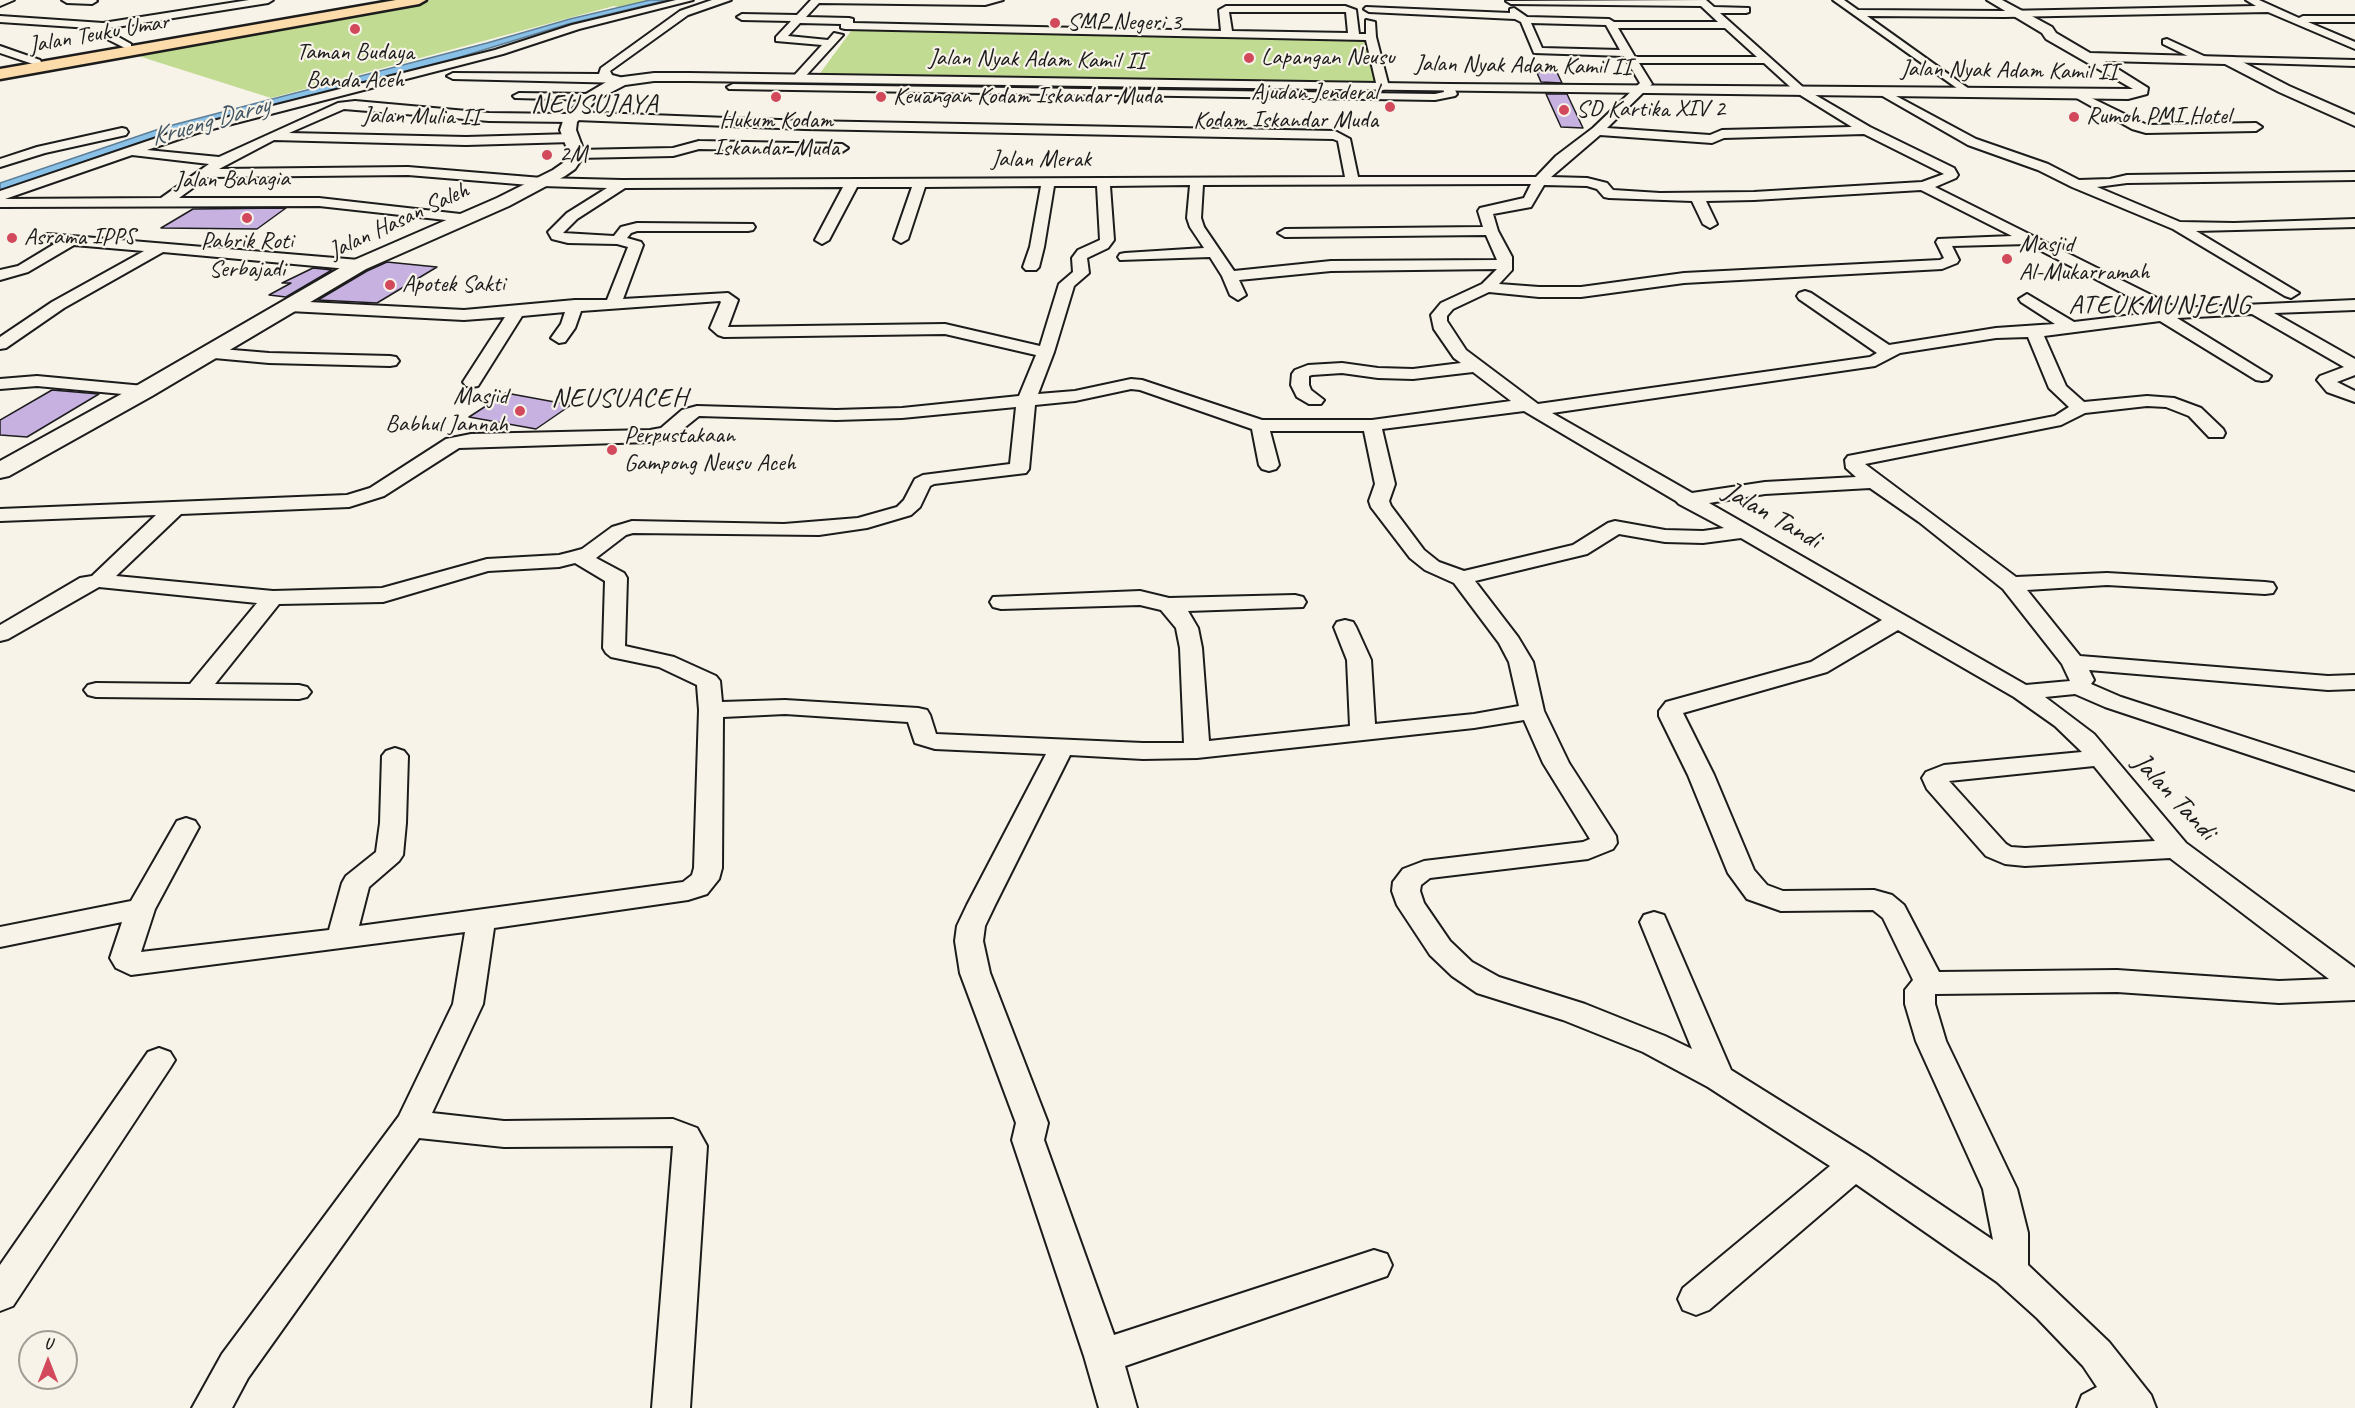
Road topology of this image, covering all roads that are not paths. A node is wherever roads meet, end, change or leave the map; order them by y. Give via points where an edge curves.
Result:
1 (9, 0) edge
2 (67, 0) edge
3 (268, 0) edge
4 (392, 0) edge
5 (419, 0) edge
6 (688, 0) edge
7 (726, 0) edge
8 (817, 0) edge
9 (998, 0) edge
10 (1839, 0) edge
11 (1980, 0) edge
12 (1993, 0) edge
13 (2252, 0) edge
14 (92, 1) edge
15 (190, 1) edge
16 (864, 1) edge
17 (1610, 1) edge
18 (1442, 2) dead end
19 (0, 3) edge
20 (1262, 4) edge
21 (1368, 4) edge
22 (1704, 4) edge
23 (233, 6) junction
24 (1292, 9) junction
25 (2269, 9) junction
26 (1516, 10) edge
27 (1746, 10) dead end
28 (1427, 11) junction
29 (1857, 13) junction
30 (2010, 13) junction
31 (742, 18) dead end
32 (0, 19) edge
33 (155, 19) junction
34 (800, 19) junction
35 (2292, 19) junction
36 (2355, 19) edge
37 (1348, 22) junction
38 (1370, 22) junction
39 (847, 23) junction
40 (1611, 25) junction
41 (1726, 25) junction
42 (2038, 25) junction
43 (2061, 25) dead end
44 (103, 26) junction
45 (173, 28) dead end
46 (1227, 35) junction
47 (1296, 35) junction
48 (2051, 36) junction
49 (1354, 37) junction
50 (1371, 37) junction
51 (2167, 42) dead end
52 (832, 43) junction
53 (126, 46) junction
54 (2355, 46) edge
55 (0, 49) edge
56 (1628, 56) junction
57 (2088, 57) junction
58 (2202, 59) junction
59 (1764, 60) junction
60 (2228, 60) junction
61 (36, 62) junction
62 (2355, 63) edge
63 (575, 66) dead end
64 (0, 68) edge
65 (0, 74) edge
66 (453, 75) dead end
67 (614, 75) junction
68 (797, 79) junction
69 (733, 87) dead end
70 (1383, 87) junction
71 (1642, 90) junction
72 (1076, 92) junction
73 (1801, 92) junction
74 (1883, 92) junction
75 (1968, 93) junction
76 (2077, 94) junction
77 (1229, 95) junction
78 (519, 96) dead end
79 (591, 97) junction
80 (1448, 97) junction
81 (572, 117) junction
82 (2355, 121) edge
83 (2256, 127) dead end
84 (1866, 130) junction
85 (1597, 131) junction
86 (122, 132) dead end
87 (1666, 136) junction
88 (270, 137) junction
89 (414, 139) junction
90 (574, 146) junction
91 (842, 148) dead end
92 (1690, 149) dead end
93 (127, 152) junction
94 (221, 161) junction
95 (0, 163) edge
96 (366, 170) junction
97 (204, 173) junction
98 (2355, 176) edge
99 (1197, 181) junction
100 (1352, 181) junction
101 (1539, 181) junction
102 (542, 182) junction
103 (1048, 182) junction
104 (1103, 182) junction
105 (852, 183) junction
106 (920, 183) junction
107 (2077, 183) junction
108 (622, 184) junction
109 (1923, 186) junction
110 (0, 196) edge
111 (1697, 197) junction
112 (0, 203) edge
113 (162, 204) junction
114 (464, 218) junction
115 (2348, 223) edge
116 (1710, 224) dead end
117 (2178, 226) junction
118 (748, 227) dead end
119 (2355, 230) edge
120 (1491, 231) junction
121 (1285, 233) dead end
122 (48, 238) dead end
123 (902, 238) dead end
124 (71, 240) junction
125 (618, 240) junction
126 (822, 240) dead end
127 (2031, 240) junction
128 (162, 247) junction
129 (1213, 252) junction
130 (1125, 257) dead end
131 (1505, 264) junction
132 (359, 265) junction
133 (1031, 267) dead end
134 (0, 274) edge
135 (1230, 276) junction
136 (1488, 287) junction
137 (2291, 293) dead end
138 (1238, 295) dead end
139 (1804, 296) dead end
140 (2027, 299) dead end
141 (614, 302) junction
142 (575, 305) junction
143 (2355, 305) edge
144 (289, 306) junction
145 (2255, 309) junction
146 (518, 311) junction
147 (2168, 315) junction
148 (2072, 328) junction
149 (2034, 332) junction
150 (559, 338) dead end
151 (0, 344) edge
152 (1046, 352) junction
153 (209, 353) junction
154 (1889, 353) junction
155 (390, 361) dead end
156 (1474, 367) junction
157 (2355, 368) edge
158 (2262, 376) dead end
159 (472, 382) dead end
160 (0, 384) edge
161 (144, 391) junction
162 (2355, 398) edge
163 (1315, 400) dead end
164 (1026, 402) junction
165 (1530, 407) junction
166 (2080, 408) junction
167 (1372, 425) junction
168 (1260, 426) junction
169 (2216, 433) dead end
170 (1269, 465) dead end
171 (0, 471) edge
172 (1874, 483) junction
173 (1686, 500) junction
174 (174, 509) junction
175 (0, 515) edge
176 (1743, 532) junction
177 (578, 556) junction
178 (1462, 578) junction
179 (99, 581) junction
180 (2012, 584) junction
181 (2265, 588) dead end
182 (273, 598) junction
183 (1001, 602) dead end
184 (1295, 602) dead end
185 (1170, 605) junction
186 (1899, 620) junction
187 (1345, 627) dead end
188 (0, 634) edge
189 (2073, 662) junction
190 (2355, 682) edge
191 (2078, 687) junction
192 (96, 690) dead end
193 (197, 691) junction
194 (299, 692) dead end
195 (2022, 692) junction
196 (711, 710) junction
197 (1532, 711) junction
198 (1363, 733) junction
199 (1061, 749) junction
200 (1197, 750) junction
201 (395, 756) dead end
202 (2100, 758) junction
203 (2355, 782) edge
204 (186, 827) dead end
205 (2176, 849) junction
206 (141, 909) junction
207 (481, 918) junction
208 (1654, 922) dead end
209 (0, 937) edge
210 (341, 939) junction
211 (1929, 983) junction
212 (2355, 983) edge
213 (2355, 989) edge
214 (159, 1060) dead end
215 (1719, 1078) junction
216 (411, 1124) junction
217 (1855, 1165) junction
218 (1374, 1265) dead end
219 (2010, 1271) junction
220 (0, 1295) edge
221 (1696, 1299) dead end
222 (1103, 1356) junction
223 (2119, 1403) edge
224 (211, 1408) edge
225 (671, 1408) edge
226 (1118, 1408) edge

1 - 19 street
2 - 14 street
3 - 23 street
4 - 53 highway, Jalan Teuku Umar
5 - 65 highway, Jalan Teuku Umar
6 - 93 street via 217,124
7 - 67 street via 684,13
8 - 16 street
8 - 34 street
9 - 16 street
10 - 29 street
11 - 30 street
12 - 30 street
13 - 25 street
15 - 23 street
16 - 39 street
17 - 22 street
17 - 26 street
18 - 28 street
20 - 24 street
20 - 46 street via 1224,10 1230,21
21 - 28 street
21 - 38 street
22 - 27 street
22 - 41 street
23 - 33 street
24 - 37 street via 1350,9
24 - 47 street
25 - 30 street
25 - 35 street
26 - 28 street via 1488,14
26 - 40 street
26 - 56 street via 1538,51
29 - 30 street
29 - 75 street
30 - 42 street
30 - 48 street via 2031,29
31 - 34 street
32 - 44 street
33 - 44 street
33 - 45 street
34 - 39 street
34 - 52 street via 780,39
35 - 36 street
35 - 54 street
37 - 38 street
37 - 49 street
38 - 50 street
39 - 46 street
39 - 52 street
40 - 41 street via 1676,30
40 - 56 street
41 - 59 street
42 - 43 street
42 - 48 street
44 - 53 street via 95,29
46 - 47 street
47 - 49 street
48 - 57 street
49 - 50 street
50 - 70 street
51 - 58 street
52 - 68 street
53 - 61 highway, Jalan Teuku Umar
55 - 61 street
56 - 59 street
56 - 71 street via 1646,84
57 - 58 street
57 - 76 street, Jalan Nyak Adam Kamil II via 2142,91
58 - 60 street
59 - 73 street
60 - 62 street
60 - 82 street
61 - 64 highway, Jalan Teuku Umar
63 - 67 street
66 - 67 street
67 - 68 street
67 - 79 street via 613,84
68 - 72 street, Jalan Nyak Adam Kamil II
69 - 72 street via 1000,96
70 - 77 street, Jalan Nyak Adam Kamil II
70 - 80 street, Jalan Nyak Adam Kamil II
71 - 73 street, Jalan Nyak Adam Kamil II
71 - 80 street, Jalan Nyak Adam Kamil II
71 - 85 street
72 - 77 street, Jalan Nyak Adam Kamil II
73 - 74 street, Jalan Nyak Adam Kamil II
73 - 84 street
74 - 75 street, Jalan Nyak Adam Kamil II
74 - 107 street via 1972,142
75 - 76 street, Jalan Nyak Adam Kamil II
76 - 83 street via 2146,129
77 - 80 street
78 - 79 street
79 - 81 street
81 - 88 street via 511,118 355,105 338,107
81 - 90 street via 568,130
81 - 100 street via 815,126 1335,135 1344,139
84 - 87 street via 1722,134 1712,139
84 - 109 street via 1949,171 1944,179
85 - 87 street
85 - 101 street
86 - 95 street
87 - 92 street
88 - 89 street, Jalan Mulia II
88 - 94 street
89 - 90 street, Jalan Mulia II
89 - 96 street
90 - 91 street, Jalan Mulia II via 673,152 699,145
90 - 102 street, Jalan Hasan Saleh via 569,166
93 - 94 street
93 - 110 street
94 - 97 street
96 - 97 street, Jalan Merak
96 - 102 street, Jalan Merak
97 - 113 street
98 - 107 street
99 - 100 street, Jalan Merak
99 - 104 street, Jalan Merak
99 - 129 street via 1194,218
100 - 101 street, Jalan Merak
101 - 111 street, Jalan Merak via 1594,183 1609,194 1622,196
101 - 120 street via 1526,204 1485,211
102 - 108 street, Jalan Merak
102 - 114 street, Jalan Hasan Saleh
103 - 104 street, Jalan Merak
103 - 106 street, Jalan Merak
103 - 133 street
104 - 152 street via 1107,240 1079,258 1081,273 1067,284
105 - 106 street, Jalan Merak
105 - 108 street, Jalan Merak
105 - 126 street
106 - 123 street
107 - 117 street
108 - 125 street via 572,216 555,232 568,239
109 - 111 street, Jalan Merak
109 - 127 street
111 - 116 street
112 - 113 street, Jalan Bahagia
113 - 114 street, Jalan Bahagia via 319,202
114 - 132 street, Jalan Hasan Saleh
115 - 117 street
115 - 119 street
117 - 137 street
118 - 125 street via 637,227 626,230
120 - 121 street
120 - 131 street
122 - 124 street
124 - 128 street
124 - 134 street via 23,269
125 - 141 street via 633,243 637,248
127 - 136 street via 1943,242 1953,260 1942,264 1675,279 1581,292
127 - 147 street
128 - 132 street
128 - 151 street via 58,305
129 - 130 street
129 - 135 street
131 - 135 street via 1331,266
131 - 136 street, Jalan Tandi via 1502,274
132 - 144 street, Jalan Hasan Saleh
135 - 138 street
136 - 156 street, Jalan Tandi via 1447,306 1438,321 1447,338
139 - 154 street
140 - 148 street
141 - 142 street
141 - 152 street via 722,296 730,300 718,328 724,332 945,329
142 - 146 street
142 - 150 street via 569,325
143 - 145 street
144 - 146 street via 440,314
144 - 153 street, Jalan Hasan Saleh
145 - 147 street
145 - 157 street
146 - 159 street
147 - 148 street
147 - 158 street
148 - 149 street
149 - 154 street via 1996,333
149 - 166 street via 2058,388
152 - 164 street
153 - 155 street
153 - 161 street, Jalan Hasan Saleh
154 - 165 street via 1875,361
156 - 163 street via 1413,374 1335,368 1308,370 1300,374 1300,385 1303,393
156 - 165 street, Jalan Tandi
157 - 162 street via 2326,380 2333,388
160 - 161 street via 37,381
161 - 171 street, Jalan Hasan Saleh
164 - 168 street via 1137,384
164 - 174 street via 866,415 697,411 668,432 650,436 453,443 377,492 349,501
164 - 177 street via 1018,469 930,479 920,486 910,506 893,514 860,524 819,529 632,527 618,531 590,553
165 - 167 street
165 - 173 street, Jalan Tandi
166 - 169 street via 2168,402 2195,412
166 - 172 street via 2061,420 1855,460 1856,468
167 - 168 street
167 - 178 street via 1385,483 1381,507 1417,554 1432,566
168 - 170 street
172 - 173 street via 1741,490
172 - 180 street
173 - 176 street, Jalan Tandi
174 - 175 street
174 - 179 street
176 - 178 street via 1684,537 1615,527 1580,550
176 - 186 street, Jalan Tandi
177 - 182 street via 559,561 487,565 383,596
177 - 196 street via 612,575 617,582 614,648 666,662 708,681
178 - 197 street via 1521,662
179 - 182 street
179 - 188 street via 78,587
180 - 181 street via 2108,579
180 - 189 street
182 - 193 street
183 - 185 street via 1140,598
184 - 185 street
185 - 200 street via 1187,628 1191,648
186 - 195 street, Jalan Tandi
186 - 211 street via 1819,667 1675,707 1671,716 1701,775 1742,873 1757,892 1781,901 1882,902 1894,912
187 - 198 street via 1359,660
189 - 190 street
189 - 191 street via 2082,680
191 - 195 street
191 - 203 street
192 - 193 street
193 - 194 street
195 - 202 street, Jalan Tandi via 2075,729
196 - 199 street via 785,707 918,715 924,738 935,741
196 - 207 street via 708,868 697,887
197 - 198 street
197 - 215 street via 1556,763 1604,843 1588,850 1424,870 1407,882 1412,906 1440,948 1462,969 1488,985 1574,1012 1644,1040
198 - 200 street
199 - 200 street
199 - 222 street via 971,926 969,941 975,973 1032,1123 1028,1140
201 - 210 street via 389,855 356,883
202 - 205 street, Jalan Tandi
202 - 205 street via 1944,773 1935,778 2005,855
204 - 206 street
205 - 212 street, Jalan Tandi
206 - 209 street
206 - 210 street via 125,958 131,964
207 - 210 street
207 - 216 street via 468,1004
208 - 215 street
211 - 213 street via 2117,981 2279,992
211 - 219 street via 1920,990 1920,1004 1931,1041 2000,1189 2011,1233
214 - 220 street
215 - 217 street
216 - 224 street via 236,1366
216 - 225 street via 504,1134 673,1132 685,1137 691,1146
217 - 219 street
217 - 221 street
218 - 222 street
219 - 223 street via 2096,1354
222 - 226 street

